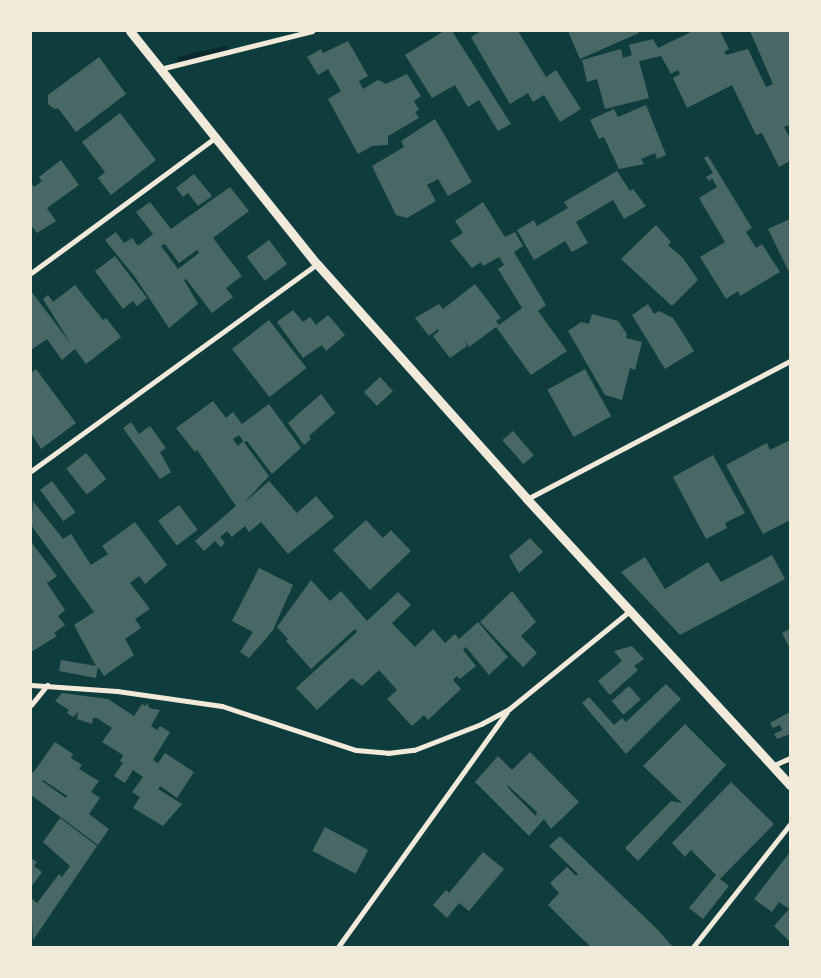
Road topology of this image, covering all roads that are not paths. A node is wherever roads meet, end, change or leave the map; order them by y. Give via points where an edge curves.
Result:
1 (130, 31) edge
2 (312, 31) edge
3 (160, 69) junction
4 (216, 137) junction
5 (317, 264) junction
6 (31, 273) edge
7 (790, 361) edge
8 (31, 471) edge
9 (527, 499) junction
10 (632, 610) junction
11 (31, 685) edge
12 (47, 685) junction
13 (31, 705) edge
14 (509, 709) junction
15 (790, 758) edge
16 (772, 766) junction
17 (790, 786) edge
18 (790, 824) edge
19 (338, 947) edge
20 (693, 947) edge

1 - 3 street
2 - 3 street
3 - 4 street
4 - 5 street
4 - 6 street
5 - 8 street
5 - 9 street
7 - 9 street
9 - 10 street
10 - 14 street
10 - 16 street
11 - 12 street
12 - 13 street
12 - 14 street via 222,706 356,750 388,753 414,750 450,737
14 - 19 street
15 - 16 street
16 - 17 street
18 - 20 street

